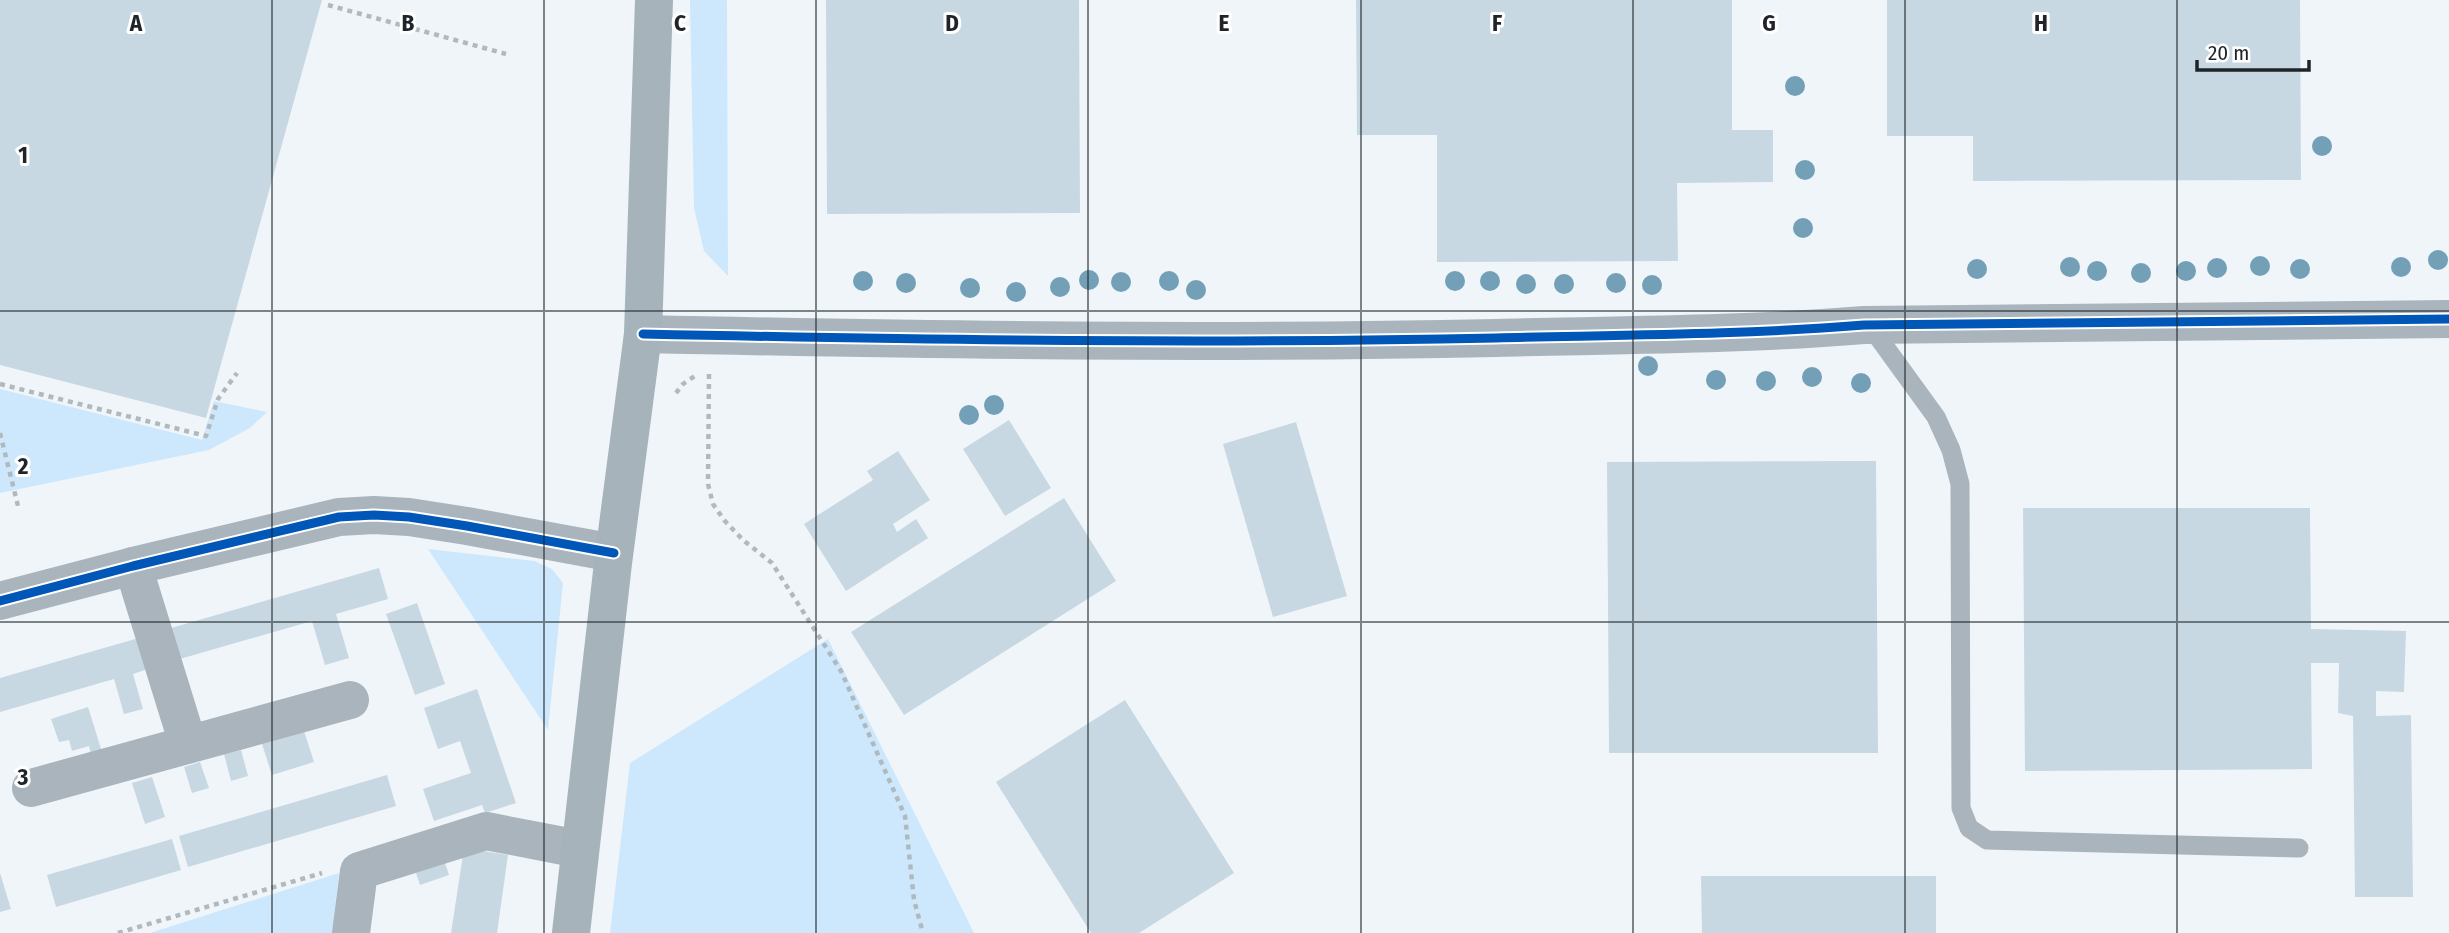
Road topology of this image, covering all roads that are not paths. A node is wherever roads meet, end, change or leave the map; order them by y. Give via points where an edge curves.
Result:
1 (654, 0) edge
2 (2449, 319) edge
3 (1870, 326) junction
4 (643, 334) junction
5 (614, 553) junction
6 (133, 566) junction
7 (0, 601) edge
8 (350, 700) dead end
9 (188, 744) junction
10 (31, 788) dead end
11 (2300, 848) dead end
12 (579, 849) junction
13 (351, 933) edge
14 (571, 933) edge

1 - 4 main road
2 - 3 street
3 - 4 street via 1391,340
3 - 11 lane via 1936,417 1960,484 1961,808 1969,828 1987,840
4 - 5 main road
5 - 6 street via 467,526 374,515 339,517
5 - 12 main road
6 - 7 street
6 - 9 street
8 - 9 street
9 - 10 street
12 - 13 street via 486,831 359,871
12 - 14 main road

